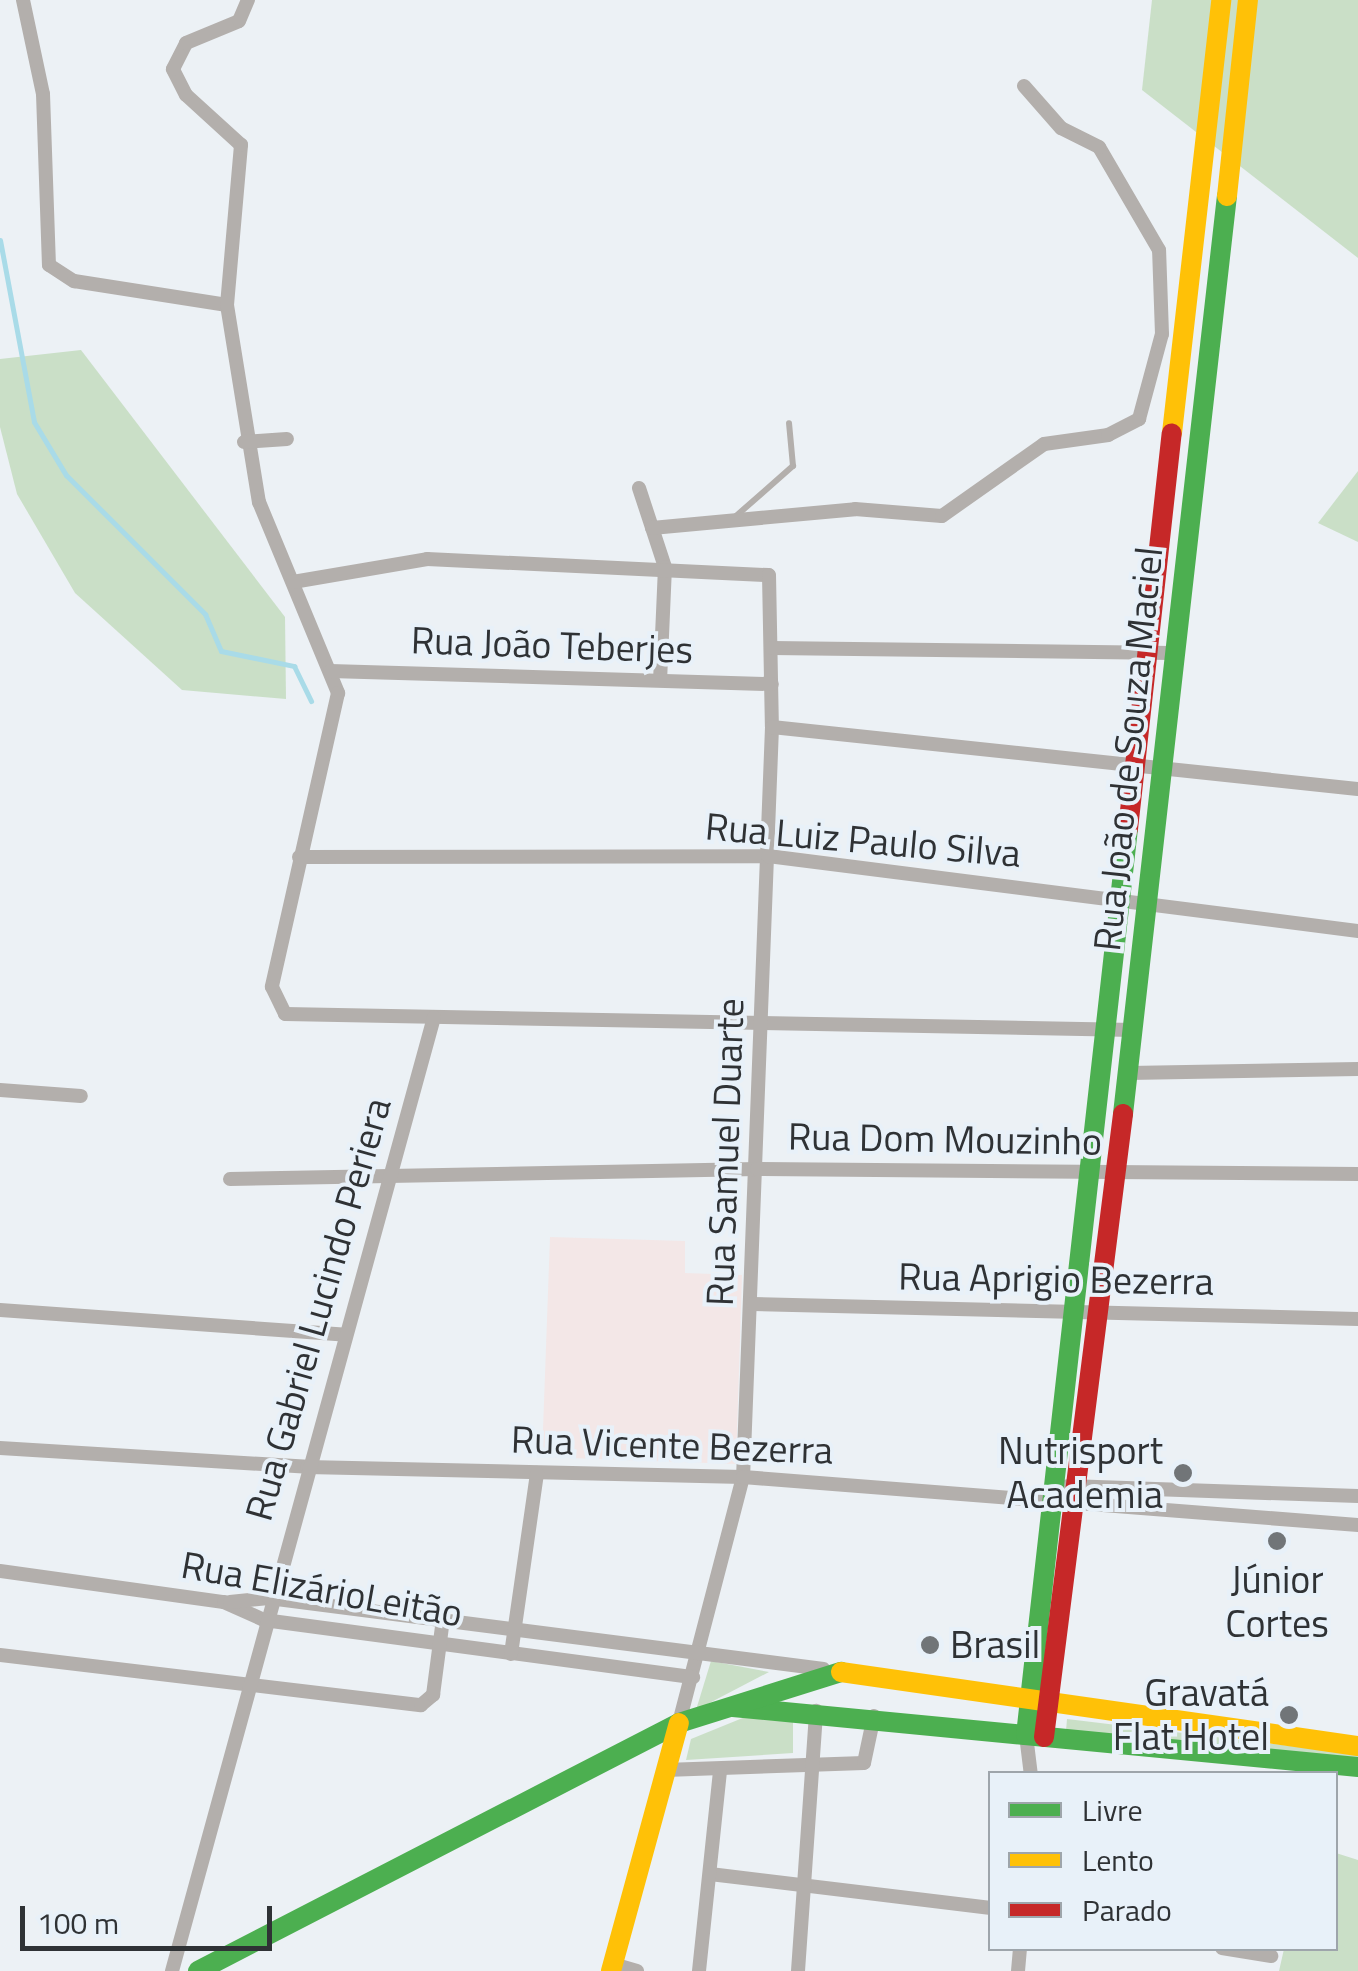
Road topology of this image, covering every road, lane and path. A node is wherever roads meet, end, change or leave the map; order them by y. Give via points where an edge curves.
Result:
1 (23, 0) edge
2 (248, 0) edge
3 (1221, 0) edge
4 (1248, 0) edge
5 (1024, 86) dead end
6 (227, 305) junction
7 (789, 423) dead end
8 (287, 439) dead end
9 (244, 442) junction
10 (640, 488) dead end
11 (735, 517) junction
12 (652, 528) junction
13 (665, 567) junction
14 (294, 582) junction
15 (772, 648) junction
16 (1150, 653) junction
17 (1172, 654) junction
18 (330, 672) junction
19 (660, 680) junction
20 (772, 684) junction
21 (772, 727) junction
22 (1139, 766) junction
23 (1162, 768) junction
24 (1358, 790) edge
25 (768, 856) junction
26 (299, 857) junction
27 (1127, 899) junction
28 (1150, 902) junction
29 (1358, 931) edge
30 (762, 1016) junction
31 (434, 1017) junction
32 (1110, 1029) junction
33 (1134, 1030) junction
34 (1358, 1069) edge
35 (1129, 1073) junction
36 (0, 1090) edge
37 (82, 1096) dead end
38 (757, 1170) junction
39 (1093, 1173) junction
40 (1116, 1174) junction
41 (1358, 1174) edge
42 (391, 1179) junction
43 (230, 1180) dead end
44 (753, 1304) junction
45 (0, 1310) edge
46 (1089, 1313) junction
47 (1358, 1319) edge
48 (346, 1335) junction
49 (0, 1448) edge
50 (308, 1467) junction
51 (536, 1473) junction
52 (743, 1477) junction
53 (1067, 1495) junction
54 (1358, 1496) edge
55 (1358, 1524) edge
56 (0, 1571) edge
57 (270, 1598) junction
58 (224, 1602) junction
59 (443, 1619) junction
60 (264, 1620) junction
61 (515, 1626) junction
62 (440, 1644) junction
63 (702, 1650) junction
64 (512, 1654) junction
65 (0, 1655) edge
66 (827, 1670) junction
67 (693, 1677) junction
68 (247, 1684) junction
69 (1040, 1702) junction
70 (726, 1707) junction
71 (816, 1711) junction
72 (874, 1716) junction
73 (679, 1723) junction
74 (1035, 1736) junction
75 (1358, 1746) edge
76 (812, 1766) junction
77 (1031, 1766) edge
78 (1306, 1768) edge
79 (1358, 1768) edge
80 (665, 1770) junction
81 (720, 1770) junction
82 (710, 1874) junction
83 (800, 1883) junction
84 (988, 1908) edge
85 (1237, 1951) edge
86 (1271, 1958) edge
87 (612, 1967) edge
88 (172, 1971) edge
89 (198, 1971) edge
90 (637, 1971) edge
91 (699, 1971) edge
92 (798, 1971) edge

1 - 6 street via 44,94 53,273
2 - 6 street via 239,22 186,42 173,69 186,95 241,145
3 - 16 street, Rua João de Souza Maciel
4 - 17 street, Rua João de Souza Maciel
5 - 11 street via 1060,128 1099,147 1159,250 1162,334 1139,419 1119,432 1044,444 942,516 854,509
6 - 9 street
7 - 11 lane via 792,466
8 - 9 street
9 - 14 street
10 - 12 street
11 - 12 street
12 - 13 street
13 - 14 street via 426,559
13 - 15 street, Rua Samuel Duarte via 770,575
13 - 19 street
14 - 18 street
15 - 16 street
15 - 20 street, Rua Samuel Duarte
16 - 17 street
16 - 22 street, Rua João de Souza Maciel
17 - 23 street, Rua João de Souza Maciel
18 - 19 street, Rua João Teberjes
18 - 26 street via 338,693
19 - 20 street, Rua João Teberjes
20 - 21 street, Rua Samuel Duarte
21 - 22 street
21 - 25 street, Rua Samuel Duarte
22 - 23 street
22 - 27 street, Rua João de Souza Maciel
23 - 24 street
23 - 28 street, Rua João de Souza Maciel
25 - 26 street, Rua Luiz Paulo Silva
25 - 27 street, Rua Luiz Paulo Silva
25 - 30 street, Rua Samuel Duarte
26 - 31 street via 272,988 275,1004 300,1018
27 - 28 street, Rua Luiz Paulo Silva
27 - 32 street, Rua João de Souza Maciel
28 - 29 street, Rua Luiz Paulo Silva
28 - 33 street, Rua João de Souza Maciel
30 - 31 street
30 - 32 street
30 - 38 street, Rua Samuel Duarte
31 - 42 street, Rua Gabriel Lucindo Periera
32 - 33 street
32 - 39 street, Rua João de Souza Maciel
33 - 35 street, Rua João de Souza Maciel
34 - 35 street
35 - 40 street, Rua João de Souza Maciel
36 - 37 street
38 - 39 street, Rua Dom Mouzinho
38 - 42 street, Rua Dom Mouzinho
38 - 44 street, Rua Samuel Duarte
39 - 40 street, Rua Dom Mouzinho
39 - 46 street, Rua João de Souza Maciel
40 - 41 street, Rua Dom Mouzinho
40 - 46 street, Rua João de Souza Maciel
42 - 43 street, Rua Dom Mouzinho
42 - 48 street, Rua Gabriel Lucindo Periera
44 - 46 street, Rua Aprigio Bezerra
44 - 52 street, Rua Samuel Duarte
45 - 48 street
46 - 47 street, Rua Aprigio Bezerra
46 - 53 street, Rua João de Souza Maciel
48 - 50 street, Rua Gabriel Lucindo Periera
49 - 50 street, Rua Vicente Bezerra
50 - 51 street, Rua Vicente Bezerra
50 - 57 street, Rua Gabriel Lucindo Periera
51 - 52 street, Rua Vicente Bezerra
51 - 61 street
52 - 53 street, Rua Vicente Bezerra
52 - 63 street, Rua Samuel Duarte
53 - 54 street, Rua Vicente Bezerra
53 - 55 street, Rua Vicente Bezerra
53 - 69 street, Rua João de Souza Maciel
56 - 58 street, Rua ElizárioLeitão
57 - 58 street
57 - 59 street
57 - 60 street, Rua Gabriel Lucindo Periera
58 - 60 street, Rua ElizárioLeitão
59 - 61 street
59 - 62 street
60 - 62 street, Rua ElizárioLeitão
60 - 68 street, Rua Gabriel Lucindo Periera
61 - 63 street
61 - 64 street
62 - 64 street, Rua ElizárioLeitão
62 - 68 street via 430,1704
63 - 66 street
63 - 67 street, Rua Samuel Duarte
64 - 67 street, Rua ElizárioLeitão
65 - 68 street
66 - 69 street
66 - 70 street
67 - 73 street, Rua Samuel Duarte
68 - 88 street, Rua Gabriel Lucindo Periera
69 - 74 street, Rua João de Souza Maciel
69 - 75 street
70 - 71 street
70 - 73 street
71 - 72 street
71 - 76 street
72 - 74 street
72 - 76 street via 864,1763
73 - 80 street
73 - 89 street
74 - 77 street
74 - 78 street
76 - 81 street
76 - 83 street
78 - 79 street
80 - 81 street
80 - 87 street
81 - 82 street
82 - 83 street
82 - 91 street
83 - 84 street
83 - 92 street
85 - 86 street
87 - 90 street

